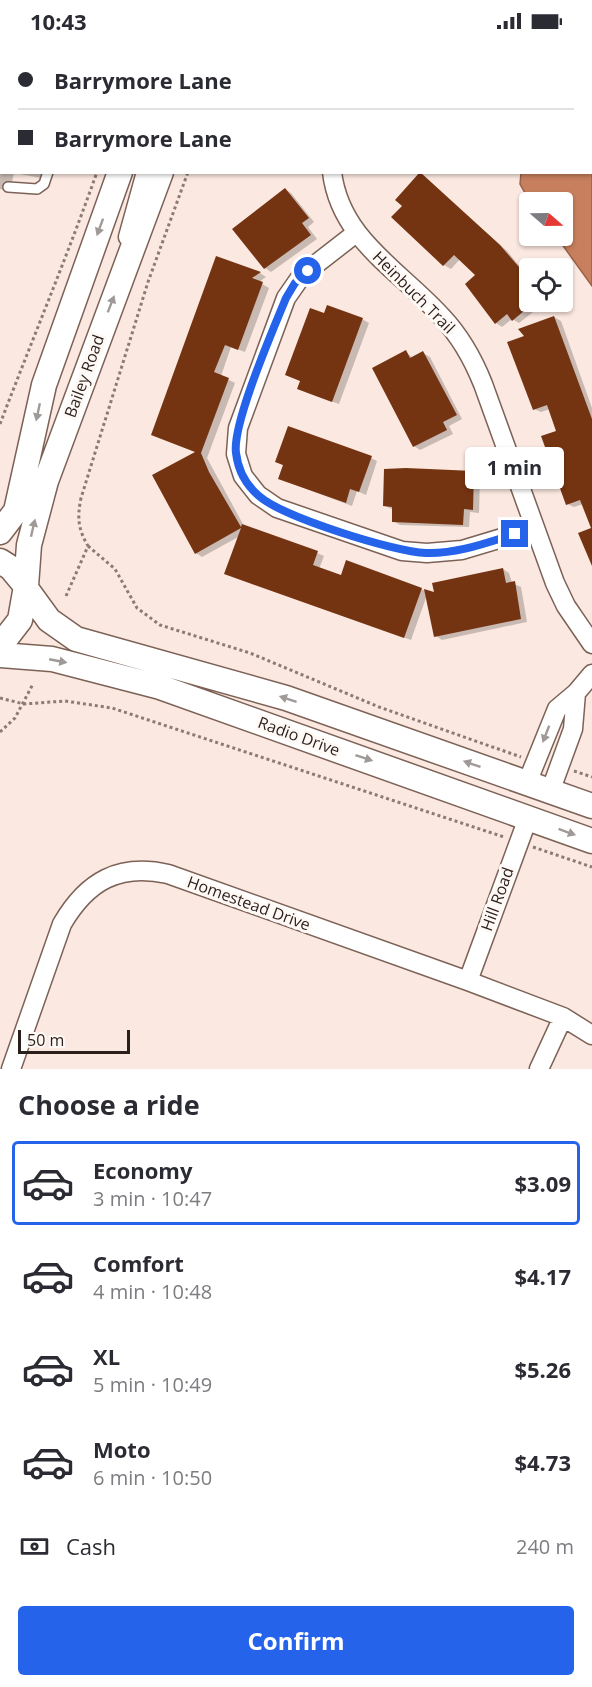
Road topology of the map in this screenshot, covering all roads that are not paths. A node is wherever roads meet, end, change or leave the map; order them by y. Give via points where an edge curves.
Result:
1 (458, 42) edge
2 (464, 42) edge
3 (47, 174) edge
4 (119, 174) edge
5 (145, 174) edge
6 (160, 174) edge
7 (332, 174) edge
8 (8, 187) dead end
9 (356, 234) junction
10 (122, 274) junction
11 (536, 528) junction
12 (0, 532) edge
13 (0, 561) edge
14 (26, 587) junction
15 (592, 644) edge
16 (0, 646) edge
17 (0, 655) edge
18 (592, 674) edge
19 (576, 693) junction
20 (528, 783) junction
21 (550, 792) junction
22 (592, 806) edge
23 (528, 818) junction
24 (592, 841) edge
25 (468, 981) junction
26 (563, 1017) junction
27 (592, 1035) edge
28 (11, 1069) edge
29 (539, 1069) edge

1 - 2 street
3 - 8 lane via 37,189
4 -> 12 main road, Bailey Road via 44,386 16,511
5 - 10 street via 131,222
6 - 10 main road, Bailey Road
7 - 9 street, Heinbuch Trail via 337,195
9 - 11 street, Heinbuch Trail via 440,314 469,353
9 - 11 street via 302,275 286,298 238,428 236,454 243,476 258,495 277,508 402,551 462,550
14 -> 10 main road, Bailey Road via 29,544 39,505
11 - 15 street, Heinbuch Trail via 561,598
13 - 14 main road, Radio Drive
14 - 16 main road, Bailey Road via 20,620
20 -> 14 main road, Radio Drive via 286,698 76,639 49,621
17 -> 23 main road, Radio Drive via 52,659 160,687
18 - 19 street
19 -> 20 street via 553,717
19 - 21 street via 573,729
20 - 21 main road, Radio Drive
21 - 22 main road, Radio Drive
23 -> 24 main road, Radio Drive
23 - 25 street, Hill Road
25 - 26 street, Homestead Drive
25 - 28 street, Homestead Drive via 168,874 114,874 80,897 62,924
26 - 27 street, Homestead Drive
26 - 29 street

